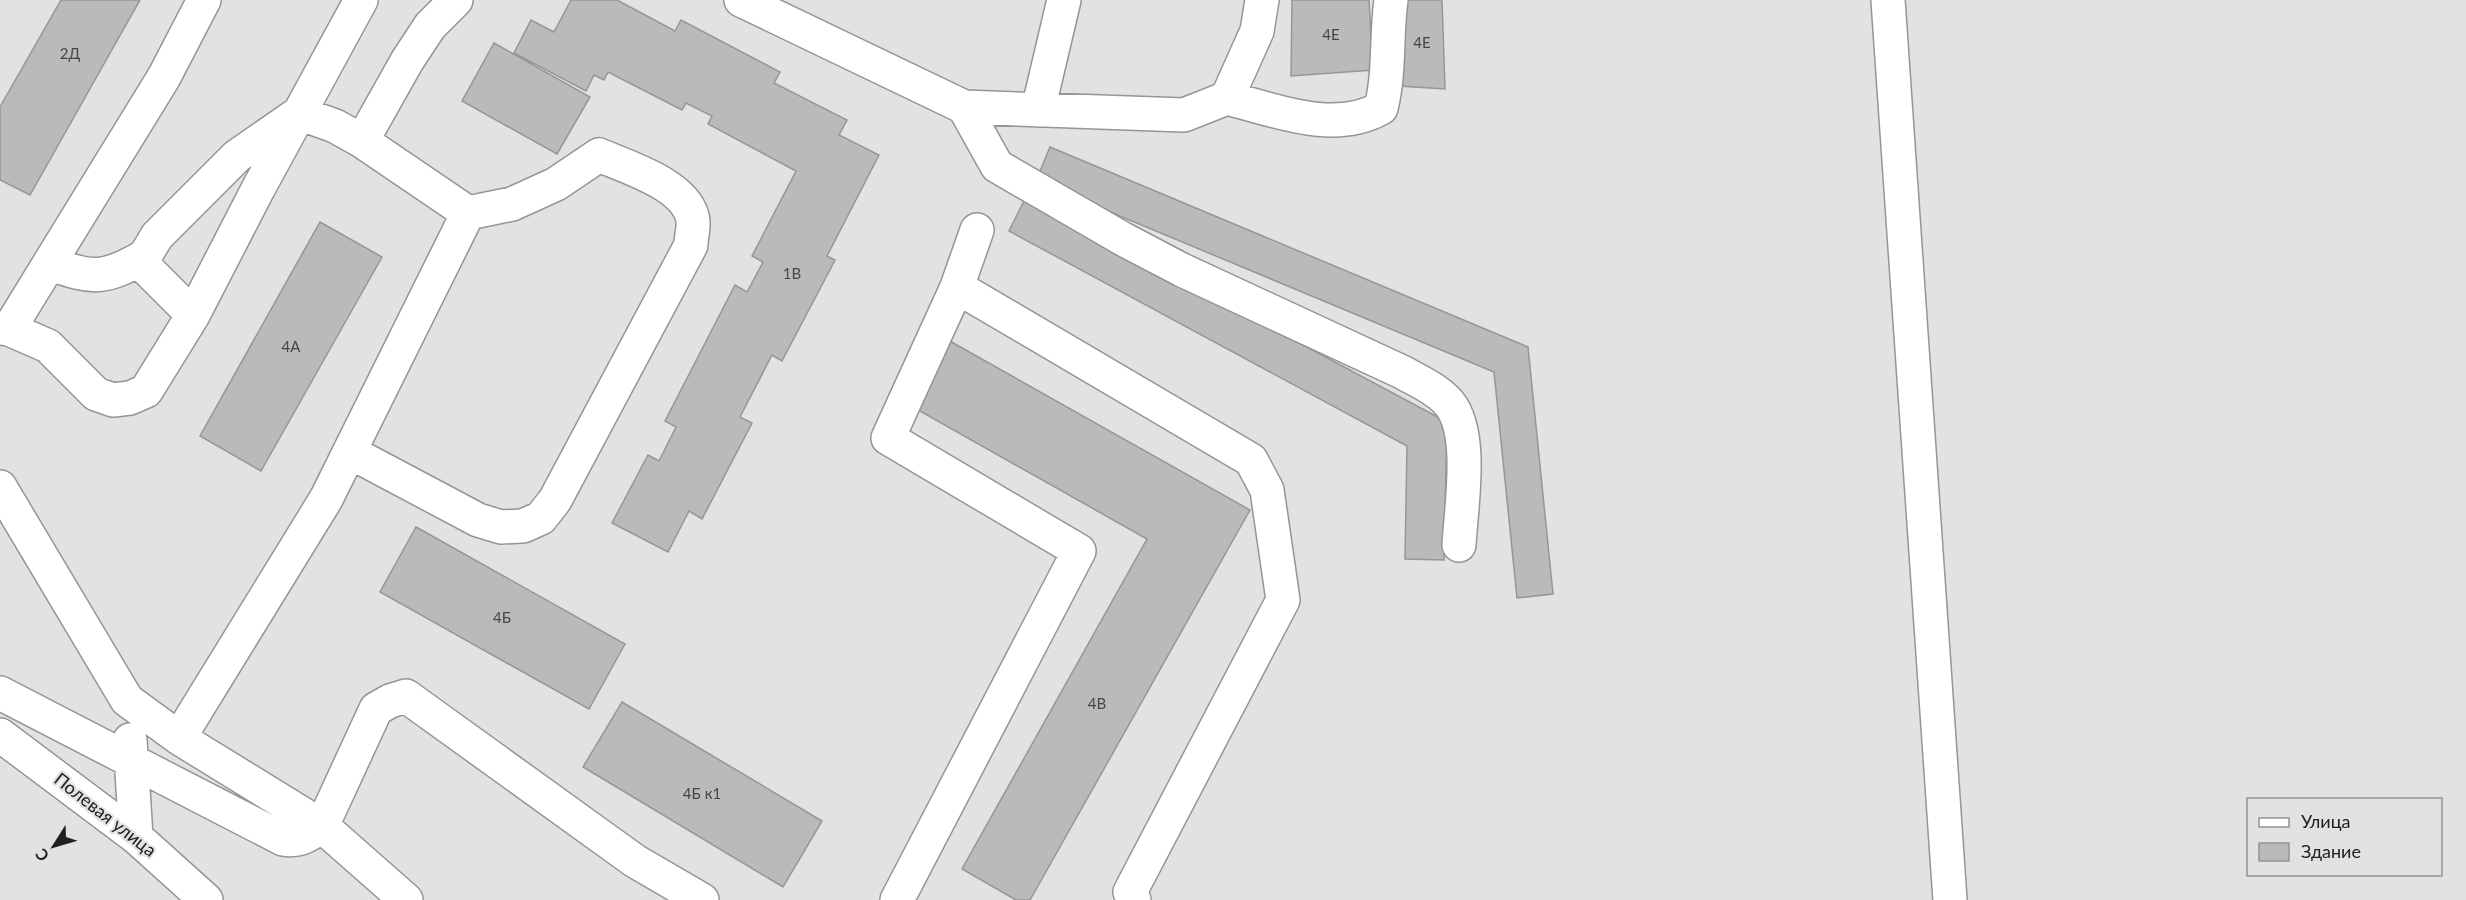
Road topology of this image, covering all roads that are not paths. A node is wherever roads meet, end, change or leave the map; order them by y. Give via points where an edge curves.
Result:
1 (204, 0) edge
2 (361, 0) edge
3 (456, 0) edge
4 (741, 0) edge
5 (1064, 0) edge
6 (1262, 0) edge
7 (1391, 0) edge
8 (1888, 0) edge
9 (1227, 98) junction
10 (964, 107) junction
11 (1038, 110) junction
12 (299, 113) junction
13 (362, 141) junction
14 (468, 213) junction
15 (977, 230) dead end
16 (145, 256) junction
17 (50, 263) junction
18 (957, 287) junction
19 (193, 315) junction
20 (4, 329) edge
21 (350, 453) junction
22 (0, 487) edge
23 (1459, 545) dead end
24 (0, 693) edge
25 (127, 700) junction
26 (0, 735) edge
27 (179, 738) junction
28 (131, 758) junction
29 (322, 826) junction
30 (136, 837) junction
31 (206, 900) edge
32 (406, 900) edge
33 (702, 900) edge
34 (897, 900) edge
35 (1134, 900) edge
36 (1950, 900) edge

1 - 17 street via 164,77
2 - 12 street
3 - 13 street via 430,26
4 - 10 street
5 - 11 street
6 - 9 street via 1257,31
7 - 9 street via 1386,86 1381,108 1366,117 1312,120
8 - 36 street
9 - 11 street via 1184,115
10 - 11 street
10 - 23 street via 997,166 1182,270 1402,372 1448,401 1457,415 1464,446
12 - 13 street
12 - 16 street via 237,156 157,236
12 - 19 street
13 - 14 street
14 - 21 street
14 - 21 street via 512,204 556,184 599,155 659,182 680,196 693,217 691,244 555,500 541,518 523,526 501,527 478,520
15 - 18 street
16 - 17 street via 102,276
16 - 19 street via 146,268
17 - 20 street
18 - 34 street via 888,438 1079,551
18 - 35 street via 1251,460 1267,490 1283,600 1130,892
19 - 20 street via 146,391 113,400 96,394 48,346
21 - 27 street via 326,499
22 - 25 street
24 - 28 street
25 - 27 street
25 - 28 street
26 - 30 street, Полевая улица
27 - 29 street
28 - 29 street via 283,839 295,841
28 - 30 street
29 - 32 street
29 - 33 street via 376,709 406,696 635,861
30 - 31 street, Полевая улица

